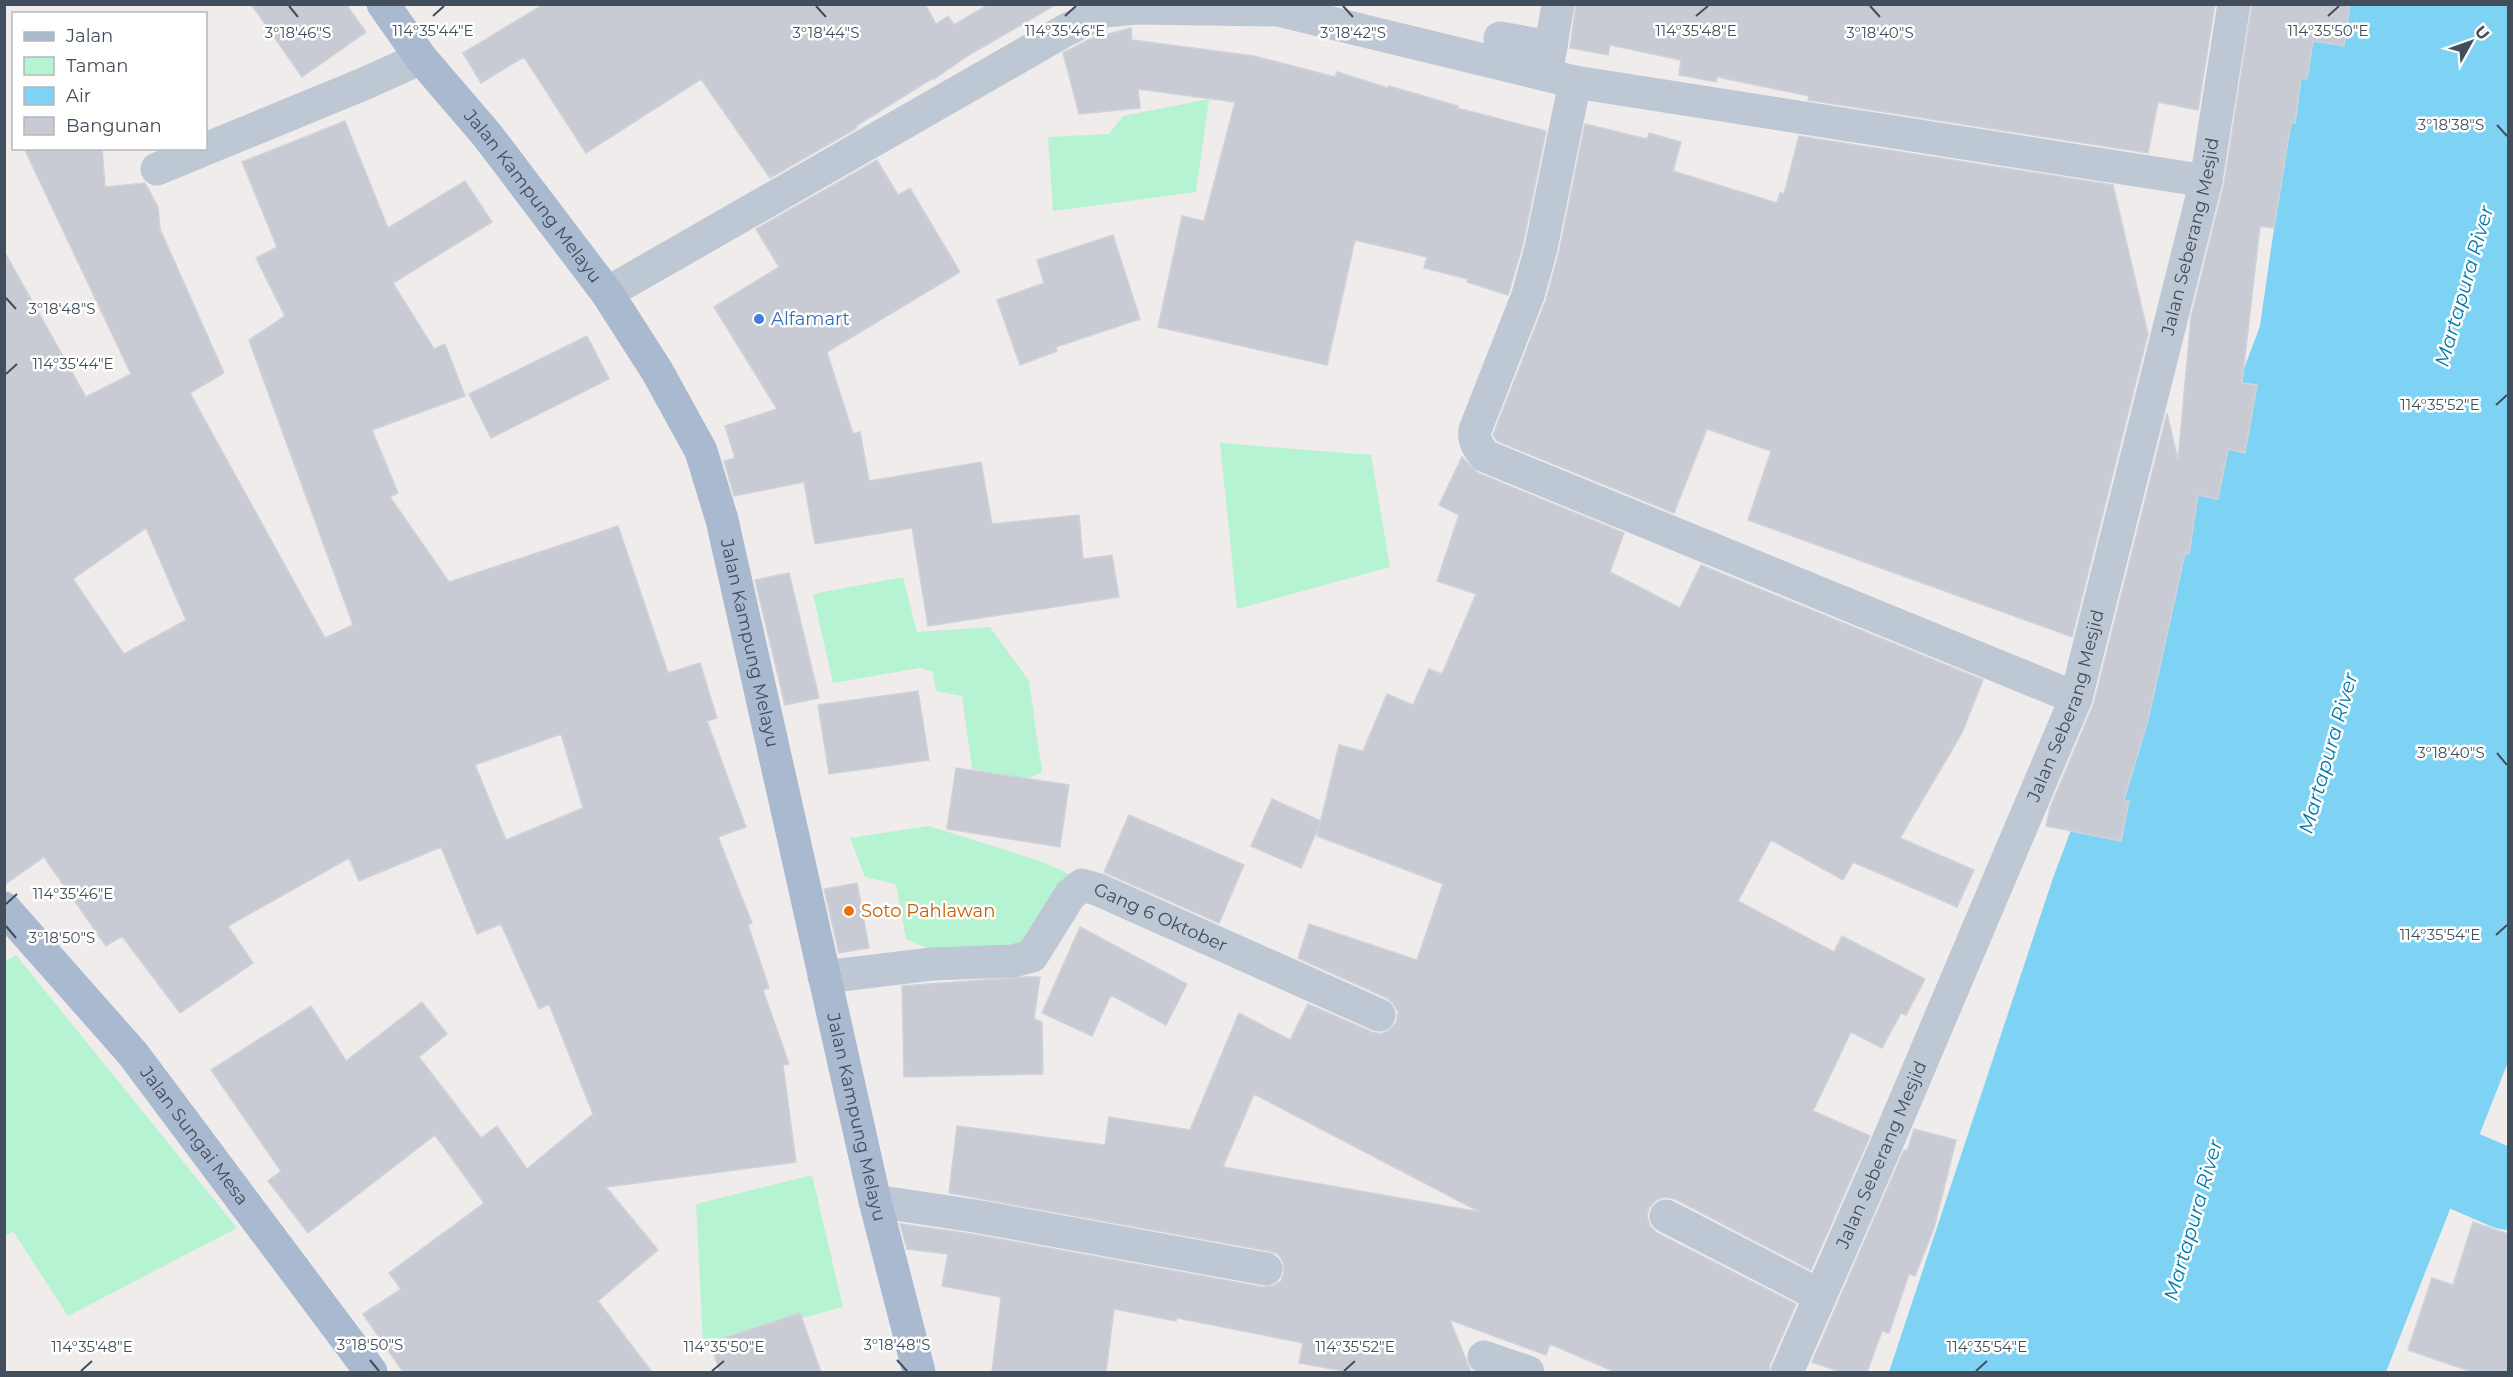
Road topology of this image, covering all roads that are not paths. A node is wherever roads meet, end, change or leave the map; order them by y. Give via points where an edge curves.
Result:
1 (383, 4) edge
2 (1558, 4) edge
3 (2234, 4) edge
4 (1279, 7) edge
5 (1076, 14) edge
6 (1500, 38) dead end
7 (421, 58) junction
8 (1557, 68) junction
9 (207, 149) edge
10 (204, 150) edge
11 (158, 169) dead end
12 (2206, 181) junction
13 (607, 293) junction
14 (2076, 698) junction
15 (4, 908) edge
16 (824, 977) junction
17 (1379, 1015) dead end
18 (875, 1201) junction
19 (1666, 1216) dead end
20 (1266, 1269) dead end
21 (1819, 1295) junction
22 (1484, 1357) dead end
23 (371, 1372) edge
24 (919, 1372) edge
25 (1528, 1372) edge
26 (1787, 1372) edge

1 - 7 main road, Jalan Kampung Melayu
2 - 8 street
3 - 12 street, Jalan Seberang Mesjid
4 - 5 street via 1137,8
4 - 8 street
5 - 13 street
6 - 8 street
7 - 9 street
7 - 13 main road, Jalan Kampung Melayu via 487,135
8 - 12 street
8 - 14 street via 1541,248 1528,296 1474,430 1476,446 1485,456
10 - 11 street
12 - 14 street, Jalan Seberang Mesjid
13 - 16 main road, Jalan Kampung Melayu via 657,371 701,451 722,520
14 - 21 street, Jalan Seberang Mesjid via 1893,1131
15 - 23 main road, Jalan Sungai Mesa via 133,1054
16 - 17 street, Gang 6 Oktober via 1032,956 1070,895 1082,885
16 - 18 main road, Jalan Kampung Melayu
18 - 20 street
18 - 24 main road, Jalan Kampung Melayu
19 - 21 street
21 - 26 street, Jalan Seberang Mesjid
22 - 25 street

